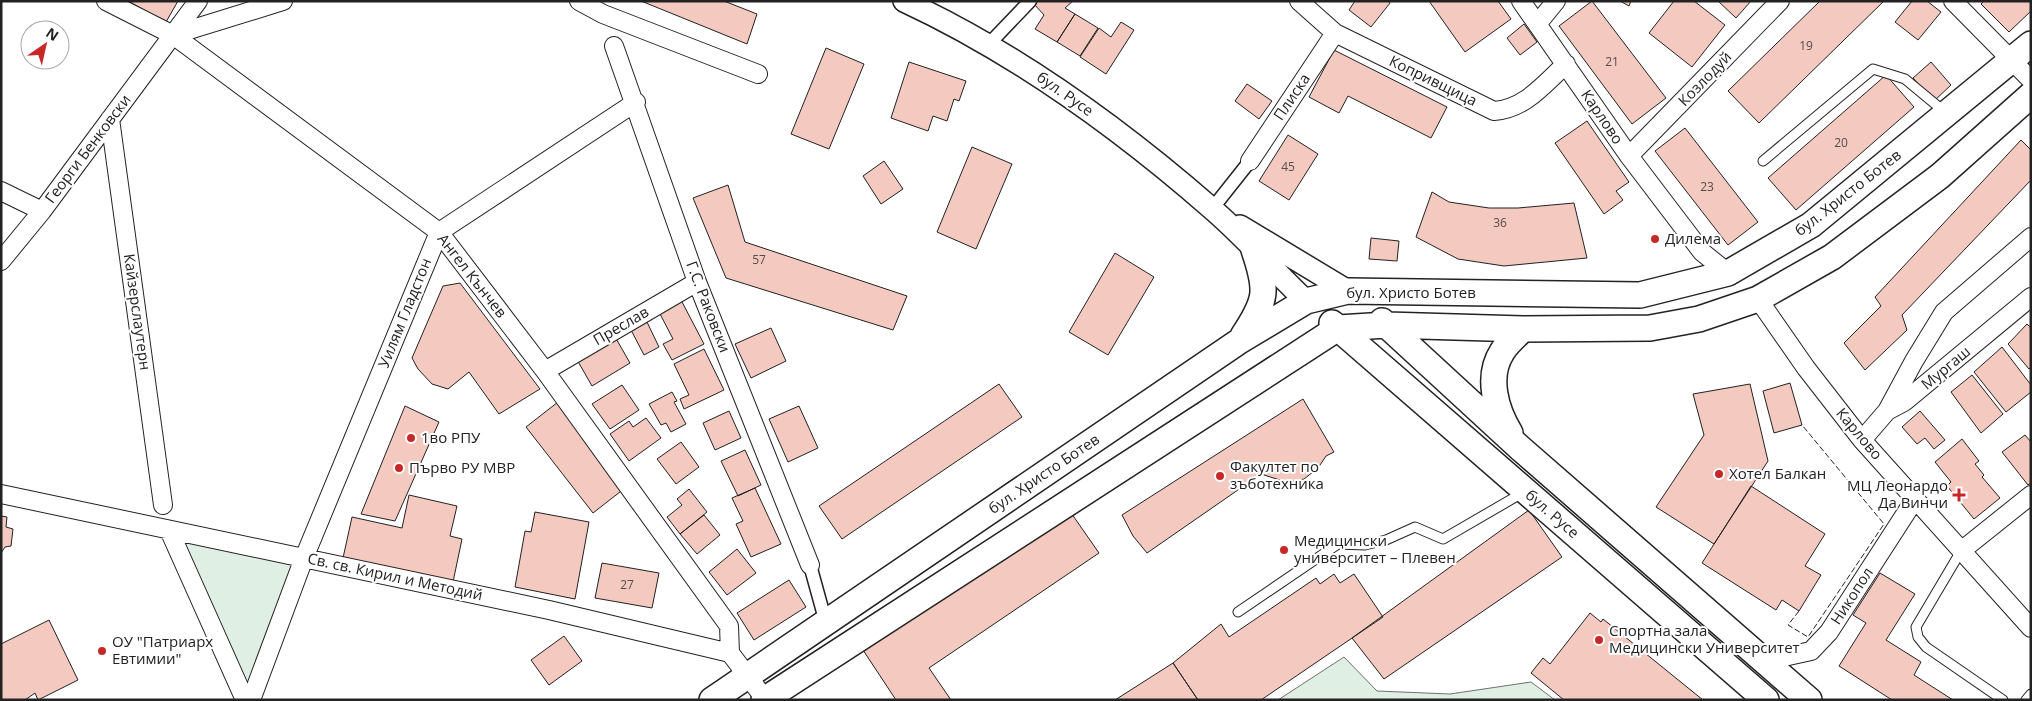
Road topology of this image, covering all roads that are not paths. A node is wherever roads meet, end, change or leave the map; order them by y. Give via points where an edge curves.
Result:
1 (106, 1) edge
2 (198, 1) edge
3 (283, 1) edge
4 (579, 1) edge
5 (904, 1) edge
6 (1030, 1) edge
7 (1299, 1) edge
8 (1520, 1) edge
9 (1556, 1) edge
10 (1780, 1) edge
11 (1953, 1) edge
12 (1538, 23) junction
13 (1335, 33) junction
14 (173, 35) junction
15 (989, 44) junction
16 (2031, 44) edge
17 (614, 46) dead end
18 (2012, 60) junction
19 (1566, 64) junction
20 (758, 74) dead end
21 (2031, 80) edge
22 (2031, 95) edge
23 (636, 102) junction
24 (1947, 113) junction
25 (110, 119) junction
26 (1629, 156) junction
27 (1250, 161) joint
28 (1763, 161) dead end
29 (1, 191) edge
30 (1212, 209) junction
31 (42, 211) junction
32 (439, 232) junction
33 (2031, 237) edge
34 (1254, 250) junction
35 (1, 261) edge
36 (1728, 273) junction
37 (698, 282) junction
38 (1348, 291) junction
39 (2031, 297) edge
40 (1758, 299) junction
41 (1306, 302) junction
42 (1387, 326) junction
43 (1338, 328) junction
44 (1523, 329) junction
45 (1241, 340) junction
46 (545, 371) junction
47 (1887, 411) junction
48 (1862, 440) junction
49 (1520, 448) junction
50 (1527, 491) junction
51 (1, 494) edge
52 (2031, 495) edge
53 (1915, 499) junction
54 (163, 505) dead end
55 (169, 530) junction
56 (1961, 551) junction
57 (304, 558) junction
58 (810, 565) joint
59 (1238, 612) dead end
60 (826, 623) junction
61 (2031, 628) edge
62 (730, 653) junction
63 (1766, 661) junction
64 (748, 674) junction
65 (2031, 694) edge
66 (765, 699) edge
67 (245, 700) edge
68 (250, 700) edge
69 (712, 700) edge
70 (1766, 700) edge
71 (1809, 700) edge
72 (2004, 700) edge
73 (2026, 700) edge

1 - 14 street, Ангел Кънчев
2 - 14 street, Георги Бенковски
3 - 14 street
4 - 20 street via 604,14
5 - 15 street, бул. Русе
6 - 15 street
7 - 13 street, Копривщица
8 - 12 street, Карлово
9 - 12 street
10 - 26 street, Козлодуй
11 - 18 street
12 - 19 street, Карлово
13 - 19 street, Копривщица via 1494,111 1509,110 1523,103
13 - 27 street, Плиска
14 - 25 street, Георги Бенковски
14 - 32 street, Ангел Кънчев
15 - 30 street, бул. Русе via 1121,135
16 - 18 main road, бул. Христо Ботев
17 - 23 street, Г.С. Раковски
18 - 21 street
18 - 24 main road, бул. Христо Ботев
19 - 26 street, Карлово
22 - 40 main road via 1932,182 1832,257
23 - 32 street
23 - 37 street, Г.С. Раковски
24 - 28 lane via 1905,79 1873,69
24 - 36 main road, бул. Христо Ботев via 1811,225
25 - 31 street, Георги Бенковски
25 - 54 street, Кайзерслаутерн
26 - 36 street, Карлово via 1702,252
27 - 30 street
29 - 31 street
30 - 34 street, бул. Русе
30 - 38 street, бул. Русе
31 - 35 street, Георги Бенковски
32 - 46 street, Ангел Кънчев
32 - 57 street, Уилям Гладстон
33 - 47 street via 1944,312
34 - 41 street, бул. Русе
34 - 45 main road via 1263,275 1262,304
36 - 38 main road, бул. Христо Ботев via 1640,295
37 - 46 street, Преслав
37 - 58 street, Г.С. Раковски
38 - 41 main road, бул. Христо Ботев
38 - 42 main road, бул. Русе
39 - 47 street, Мургаш via 1904,402
40 - 44 main road via 1699,318 1650,328
40 - 48 street, Карлово
41 - 43 main road, бул. Русе
41 - 45 main road, бул. Христо Ботев
42 - 43 main road
42 - 44 main road
42 - 49 main road, бул. Русе
43 - 50 main road, бул. Русе
43 - 66 main road
44 - 49 main road via 1502,352 1494,371 1496,404
45 - 60 main road, бул. Христо Ботев
46 - 62 street, Ангел Кънчев via 729,626
47 - 48 street, Мургаш
48 - 53 street, Карлово
49 - 63 main road, бул. Русе
50 - 59 lane via 1443,539 1415,527 1366,545 1338,544
50 - 70 main road, бул. Русе
51 - 55 street, Св. св. Кирил и Методий
52 - 56 street
53 - 56 street, Карлово
53 - 63 street, Никопол via 1829,632 1811,651
55 - 57 street, Св. св. Кирил и Методий
55 - 67 street
56 - 61 street, Карлово
56 - 72 lane via 1916,627 1918,637 1926,647
57 - 62 street, Св. св. Кирил и Методий via 549,610
57 - 68 street, Уилям Гладстон
58 - 60 street
60 - 64 main road, бул. Христо Ботев
62 - 64 street
63 - 71 main road, бул. Русе
64 - 66 street
64 - 69 main road, бул. Христо Ботев
65 - 73 lane

